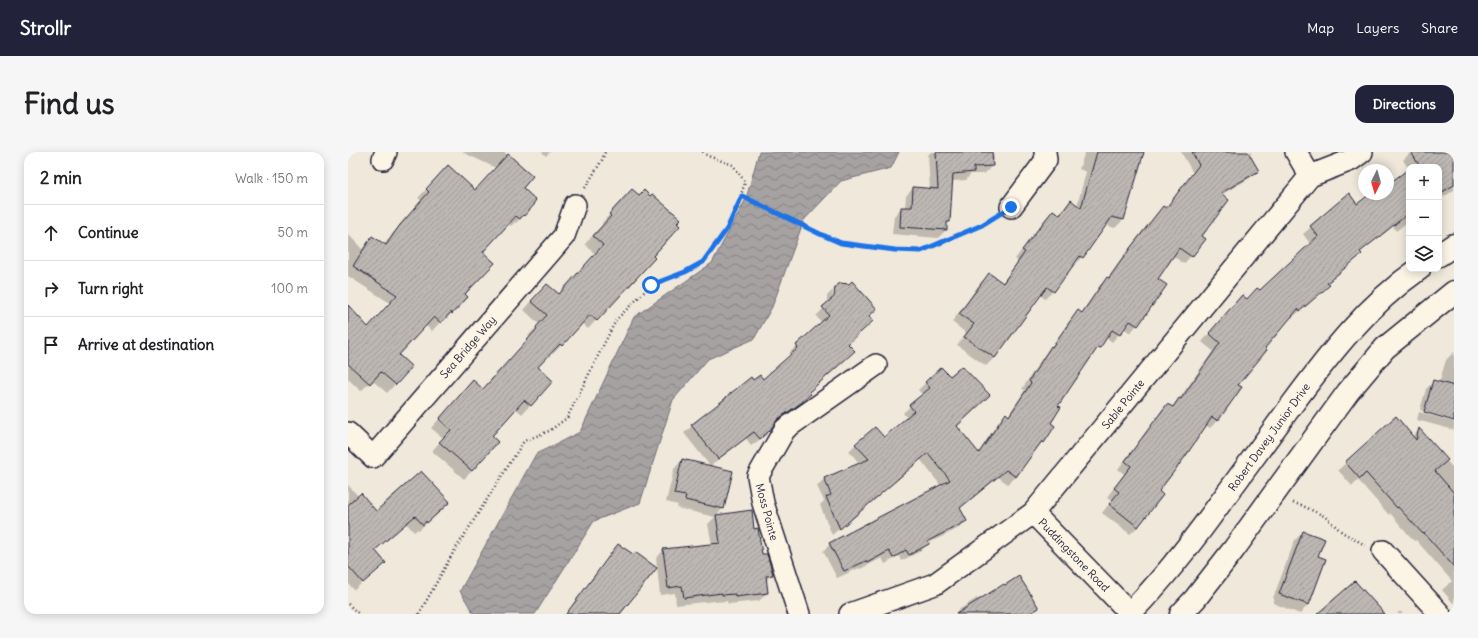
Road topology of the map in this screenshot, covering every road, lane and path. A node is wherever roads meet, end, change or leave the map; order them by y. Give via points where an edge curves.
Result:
1 (605, 152) edge
2 (702, 152) edge
3 (1045, 152) edge
4 (1296, 152) edge
5 (1362, 152) edge
6 (1310, 176) junction
7 (742, 196) junction
8 (575, 205) joint
9 (1011, 207) joint
10 (1454, 245) edge
11 (1442, 253) edge
12 (1414, 272) edge
13 (1454, 292) edge
14 (876, 365) dead end
15 (348, 433) edge
16 (1270, 498) junction
17 (1033, 512) junction
18 (1383, 551) joint
19 (348, 604) edge
20 (359, 614) edge
21 (419, 614) edge
22 (799, 614) edge
23 (850, 614) edge
24 (1130, 614) edge
25 (1181, 614) edge
26 (1440, 614) edge

1 - 8 path
2 - 7 path via 733,165 745,182
3 - 9 street via 1046,160
4 - 6 street
5 - 6 street, Sable Pointe via 1350,160
6 - 17 street, Sable Pointe
7 - 9 path via 841,243 895,250 921,251 982,225
7 - 21 path via 727,229 703,262 651,285 616,320 567,418 549,431 524,441 453,553
8 - 15 street, Sea Bridge Way via 564,236 373,457
10 - 11 main road
12 - 24 main road, Robert Davey Junior Drive via 1358,322 1318,368 1200,531
13 - 16 main road via 1385,348 1348,392
14 - 22 street, Moss Pointe via 785,429 758,476 763,504
16 - 18 path via 1301,505 1324,516 1342,532 1364,545
16 - 25 main road via 1226,559
17 - 23 street, Sable Pointe via 935,584
17 - 24 street, Puddingstone Road
18 - 26 street
19 - 20 path

